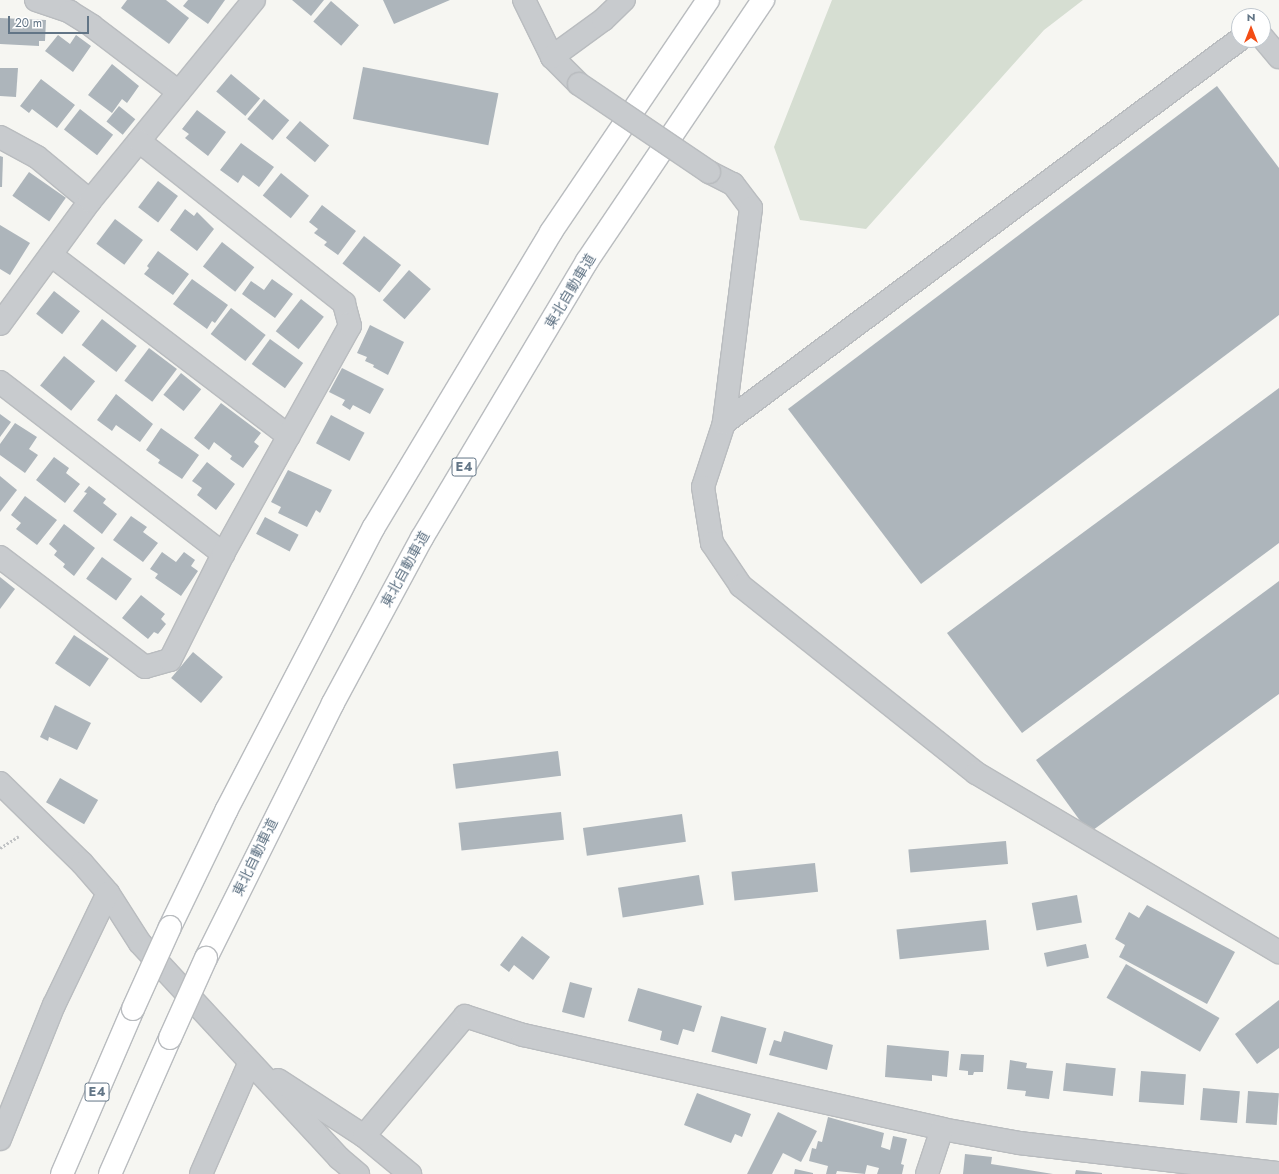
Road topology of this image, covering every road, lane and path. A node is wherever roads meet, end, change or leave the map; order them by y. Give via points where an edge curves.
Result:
1 (36, 0) edge
2 (254, 0) edge
3 (524, 0) edge
4 (624, 0) edge
5 (708, 0) edge
6 (763, 0) edge
7 (1231, 46) edge
8 (1271, 48) edge
9 (552, 57) junction
10 (1279, 57) edge
11 (179, 92) junction
12 (0, 137) edge
13 (139, 141) junction
14 (90, 201) junction
15 (51, 255) junction
16 (4, 310) edge
17 (0, 382) edge
18 (724, 423) junction
19 (289, 436) junction
20 (223, 554) junction
21 (0, 557) edge
22 (0, 783) edge
23 (108, 893) junction
24 (1279, 952) edge
25 (250, 1062) junction
26 (942, 1128) junction
27 (364, 1136) junction
28 (0, 1139) edge
29 (1279, 1173) edge
30 (62, 1174) edge
31 (110, 1174) edge
32 (201, 1174) edge
33 (358, 1174) edge
34 (410, 1174) edge
35 (927, 1174) edge

1 - 11 street via 70,12 92,26
2 - 11 street
3 - 9 street
4 - 9 street via 603,20
5 - 30 highway, E4, bridge via 551,232 374,527 230,804 170,927
6 - 31 highway, 東北自動車道 / E4, bridge via 587,261 426,531 333,703 206,958
7 - 18 street
8 - 10 street
9 - 18 street, bridge via 579,84 709,172 733,184 750,208
11 - 13 street
12 - 14 street via 36,157
13 - 14 street
13 - 19 street via 344,303 350,326
14 - 15 street
15 - 16 street
15 - 19 street
17 - 20 street
18 - 24 street via 703,487 712,543 741,586 976,773
19 - 20 street
20 - 21 street via 170,660 145,667
22 - 23 street via 67,848
23 - 25 street via 140,943
23 - 28 street via 54,1005
25 - 27 street
25 - 32 street
25 - 33 street via 339,1158
26 - 27 street via 523,1035 466,1016
26 - 29 street via 1020,1143
26 - 35 street
27 - 34 street

